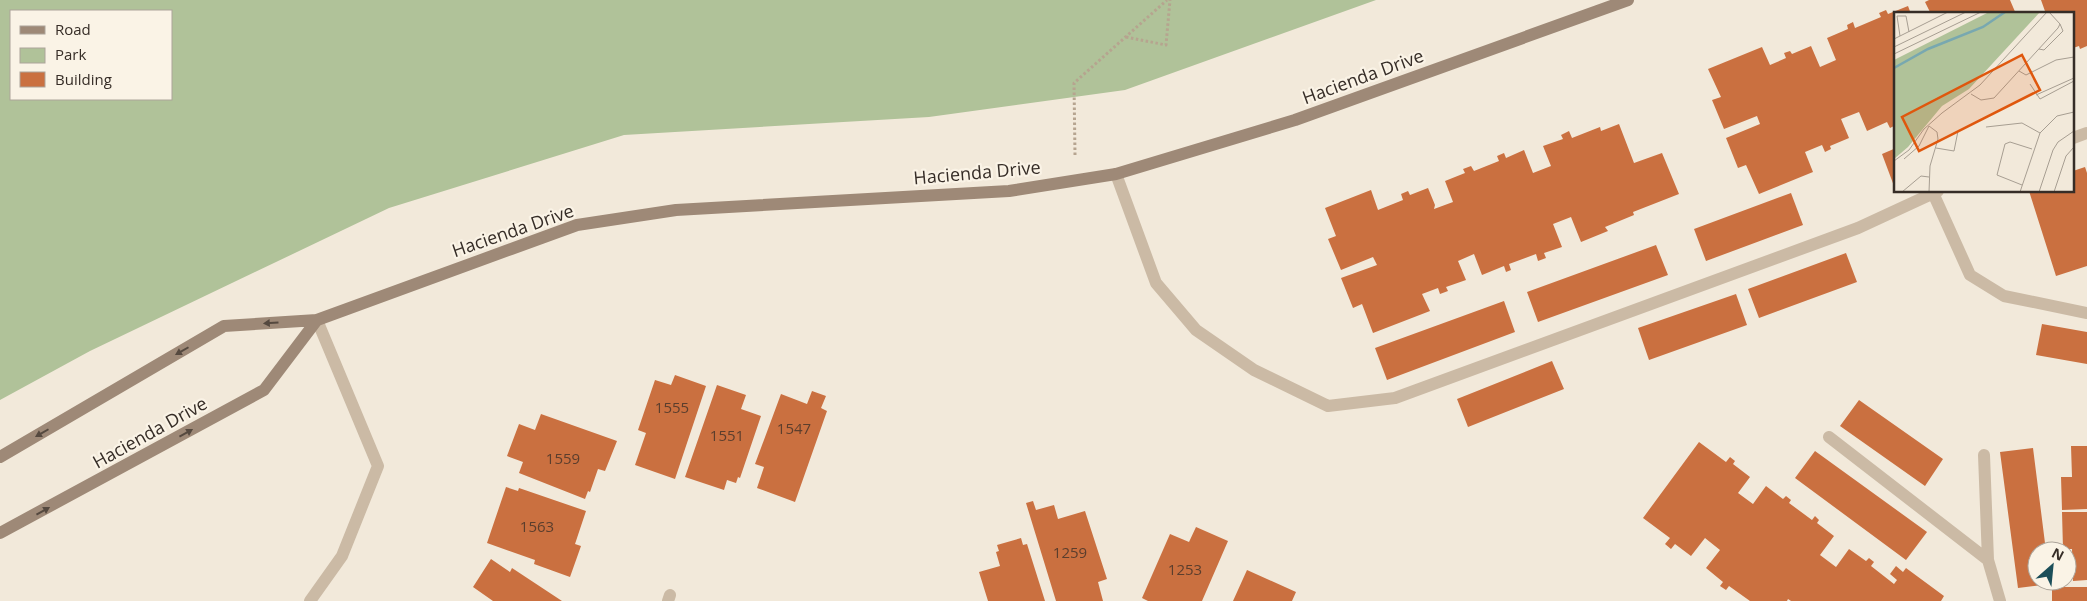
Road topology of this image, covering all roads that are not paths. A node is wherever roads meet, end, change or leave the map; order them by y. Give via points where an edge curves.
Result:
1 (1628, 0) edge
2 (2087, 133) edge
3 (2074, 138) edge
4 (1116, 174) junction
5 (1935, 192) edge
6 (2087, 313) edge
7 (318, 320) junction
8 (1829, 437) dead end
9 (1984, 455) dead end
10 (0, 457) edge
11 (0, 533) edge
12 (1988, 560) junction
13 (310, 601) edge
14 (2000, 601) edge

1 - 4 main road, Hacienda Drive via 1295,120
2 - 3 street
4 - 5 street via 1156,283 1196,330 1254,370 1328,406 1395,398 1858,228
4 - 7 main road, Hacienda Drive via 1010,191 676,210 577,225
5 - 6 street via 1970,275 2004,296
7 -> 10 main road, Hacienda Drive via 224,326
11 -> 7 main road, Hacienda Drive via 264,390
7 - 13 street via 378,466 342,556
8 - 12 street
9 - 12 street
12 - 14 street

